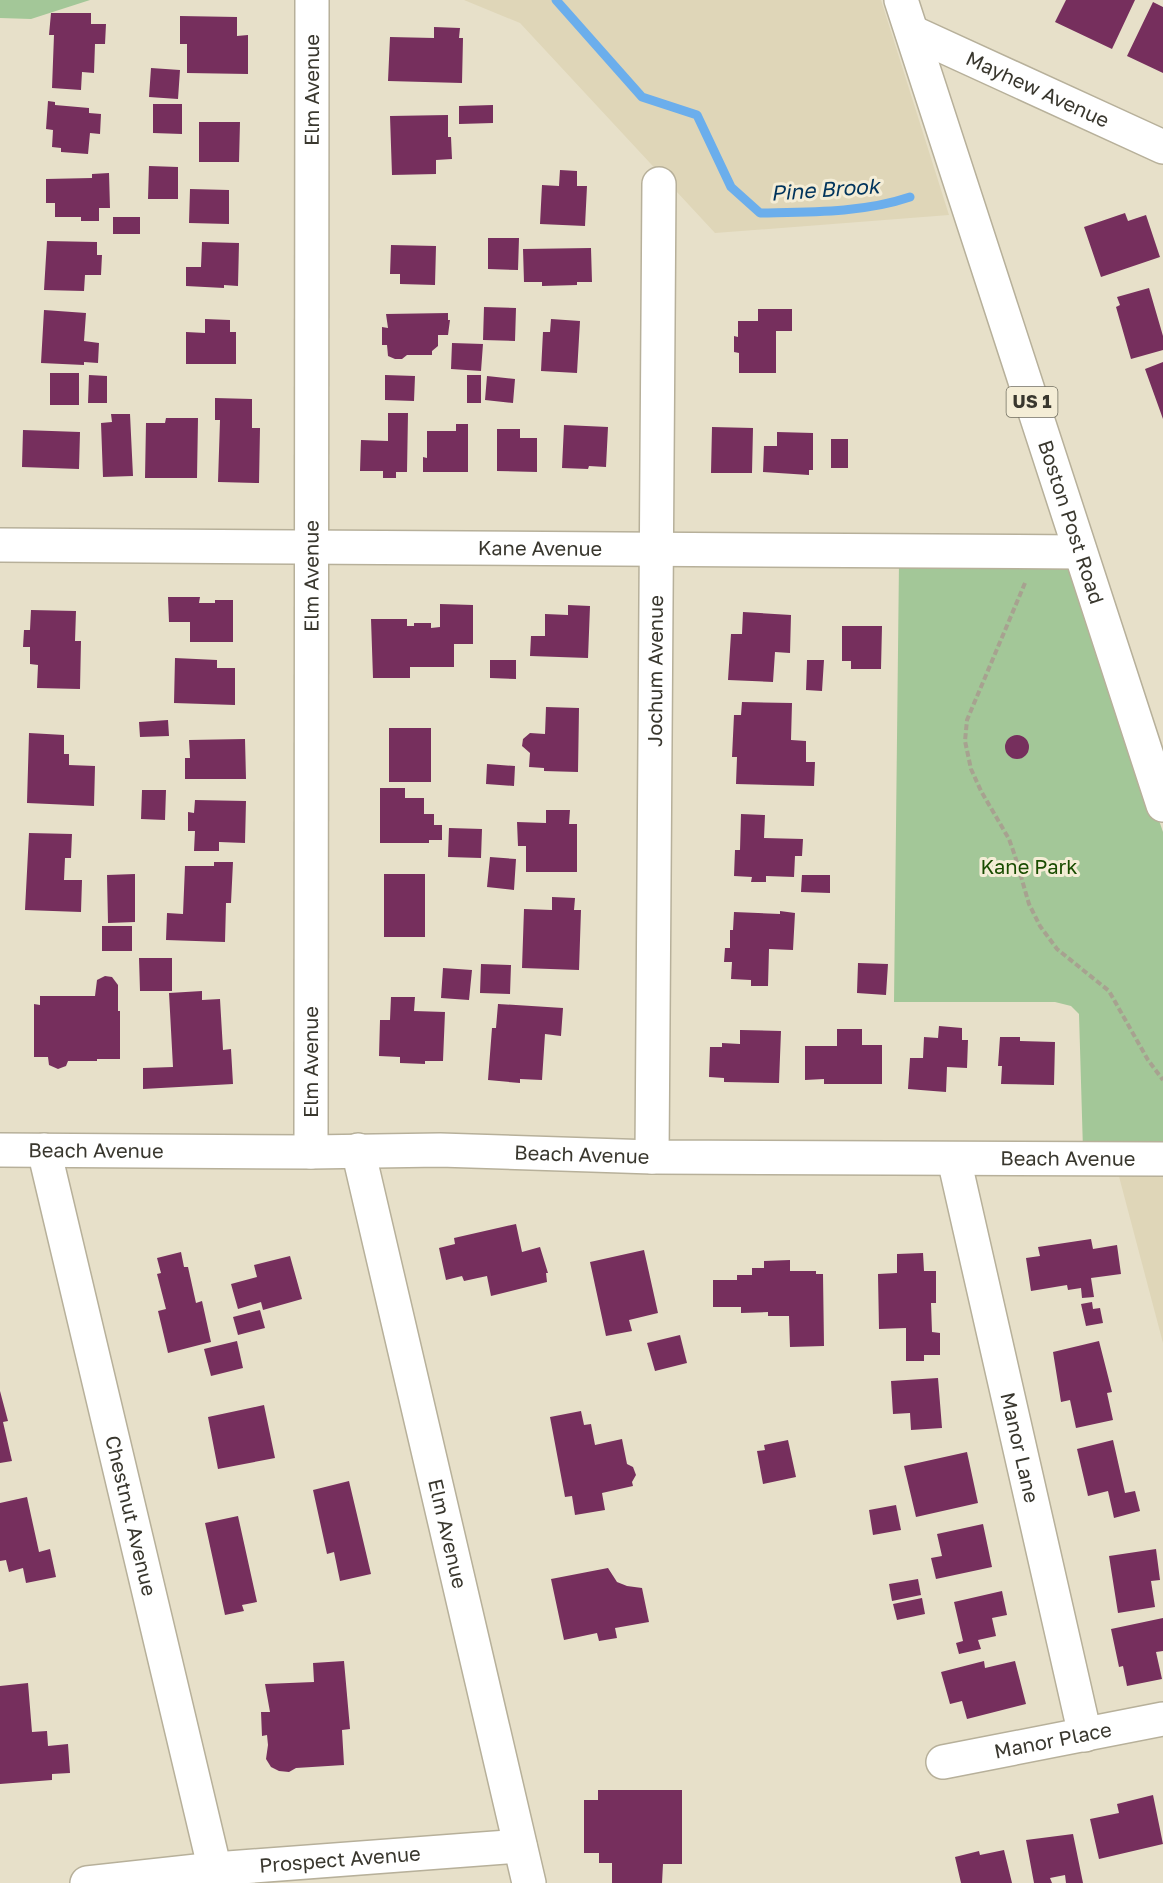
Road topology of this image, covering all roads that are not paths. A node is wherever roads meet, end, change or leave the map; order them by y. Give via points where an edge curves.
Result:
1 (312, 0) edge
2 (901, 0) edge
3 (912, 32) junction
4 (1163, 147) edge
5 (659, 184) dead end
6 (0, 545) edge
7 (312, 546) junction
8 (656, 550) junction
9 (1080, 552) junction
10 (1163, 805) edge
11 (0, 1150) edge
12 (44, 1150) junction
13 (358, 1150) junction
14 (311, 1152) junction
15 (652, 1157) junction
16 (954, 1159) junction
17 (1163, 1159) edge
18 (1163, 1719) edge
19 (1084, 1734) junction
20 (943, 1762) dead end
21 (520, 1846) junction
22 (216, 1876) edge
23 (87, 1883) edge
24 (529, 1883) edge

1 - 7 street, Elm Avenue
2 - 3 street, Boston Post Road / US 1
3 - 4 street, Mayhew Avenue
3 - 9 street, Boston Post Road / US 1
5 - 8 street, Jochum Avenue
6 - 7 street, Kane Avenue
7 - 8 street, Kane Avenue
7 - 14 street, Elm Avenue
8 - 9 street, Kane Avenue
8 - 15 street, Jochum Avenue
9 - 10 street, Boston Post Road / US 1
11 - 12 street, Beach Avenue
12 - 14 street, Beach Avenue
12 - 22 street, Chestnut Avenue
13 - 14 street, Beach Avenue
13 - 15 street, Beach Avenue
13 - 21 street, Elm Avenue
15 - 16 street, Beach Avenue
16 - 17 street, Beach Avenue
16 - 19 street, Manor Lane
18 - 19 street, Manor Place
19 - 20 street, Manor Place
21 - 22 street, Prospect Avenue
21 - 24 street, Elm Avenue
22 - 23 street, Prospect Avenue

